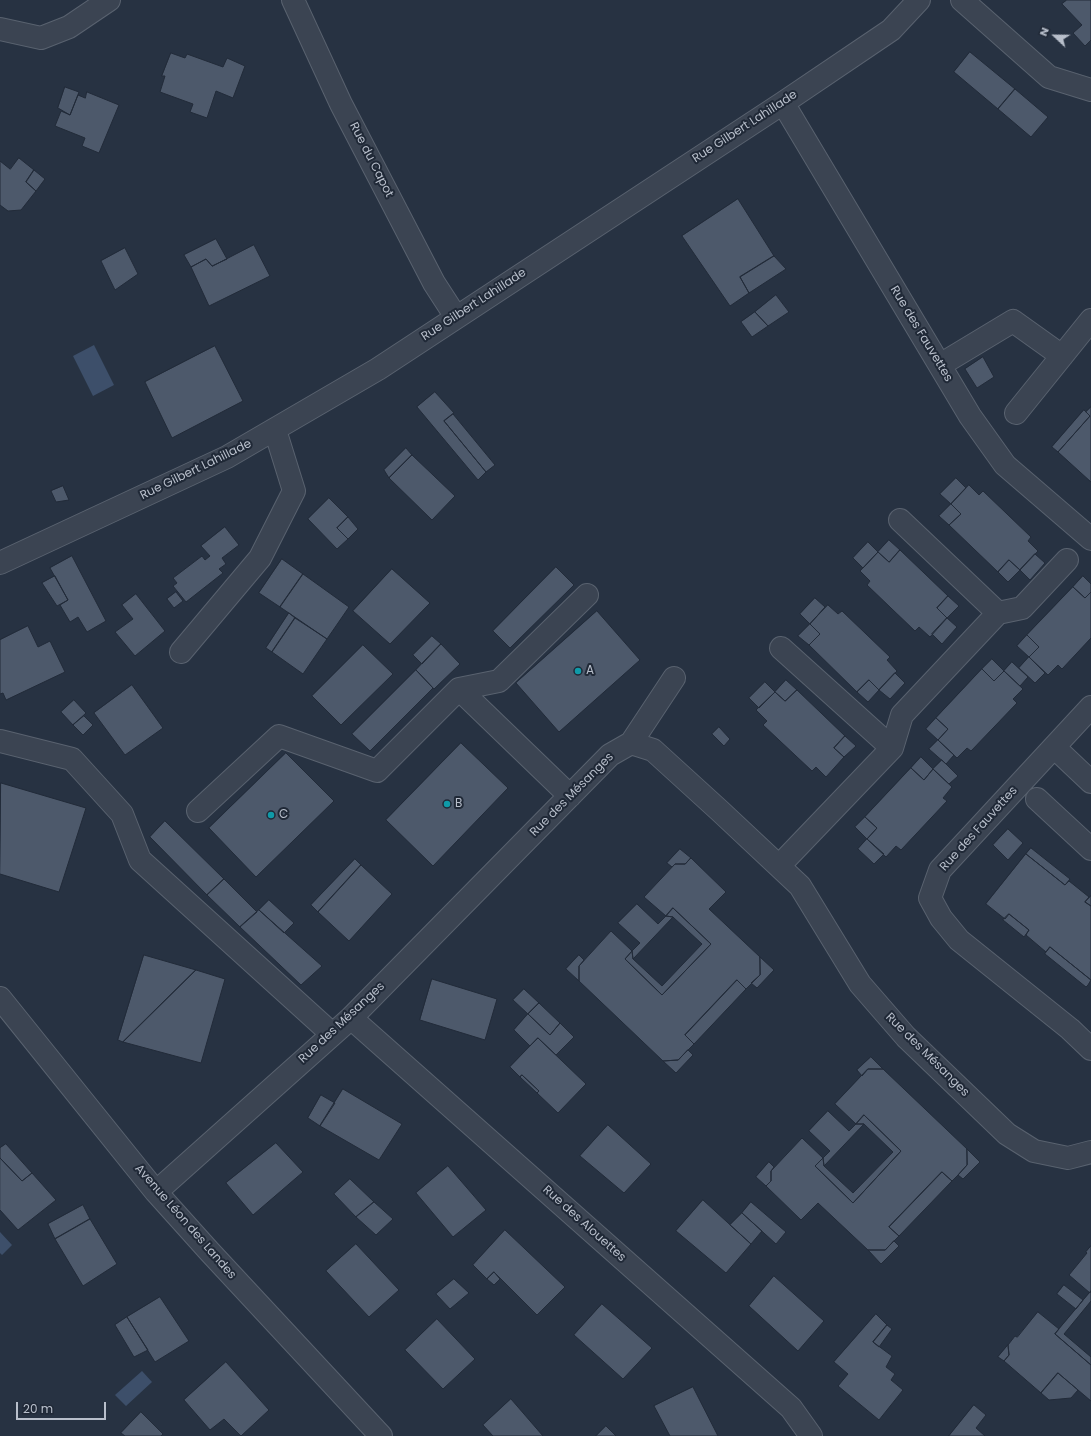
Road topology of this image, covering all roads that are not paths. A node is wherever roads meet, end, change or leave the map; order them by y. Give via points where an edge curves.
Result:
1 (109, 0) edge
2 (293, 0) edge
3 (919, 0) edge
4 (962, 0) edge
5 (0, 29) edge
6 (1091, 90) edge
7 (783, 103) junction
8 (456, 317) junction
9 (1091, 320) edge
10 (1062, 356) junction
11 (940, 365) junction
12 (1016, 413) dead end
13 (275, 430) junction
14 (900, 520) dead end
15 (1091, 539) edge
16 (1068, 560) dead end
17 (0, 563) edge
18 (587, 596) dead end
19 (998, 613) junction
20 (781, 648) dead end
21 (181, 652) dead end
22 (674, 678) dead end
23 (459, 689) junction
24 (1091, 707) edge
25 (0, 742) edge
26 (631, 743) junction
27 (1054, 747) junction
28 (892, 748) junction
29 (1091, 782) edge
30 (570, 796) junction
31 (1037, 799) dead end
32 (198, 811) dead end
33 (1087, 838) edge
34 (779, 866) junction
35 (0, 998) edge
36 (351, 1018) junction
37 (332, 1034) junction
38 (1091, 1049) edge
39 (1091, 1152) edge
40 (156, 1192) junction
41 (381, 1436) edge
42 (811, 1436) edge

1 - 5 street via 69,27 40,38
2 - 8 street, Rue du Capot via 345,111 434,283
3 - 7 street, Rue Gilbert Lahillade via 891,30
4 - 6 street via 1049,77
7 - 8 street, Rue Gilbert Lahillade
7 - 11 street, Rue des Fauvettes
8 - 13 street, Rue Gilbert Lahillade via 378,369
9 - 10 street
10 - 11 street via 1013,321
10 - 12 street
11 - 15 street, Rue des Fauvettes via 970,416 1005,465
13 - 17 street, Rue Gilbert Lahillade via 227,458
13 - 21 street via 294,491 260,558
14 - 19 street
16 - 19 street via 1022,608
18 - 23 street via 499,681
19 - 28 street via 902,715
20 - 28 street
22 - 26 street
23 - 30 street
23 - 32 street via 377,771 279,736
24 - 27 street, Rue des Fauvettes
25 - 37 street via 72,759 122,814 140,860
26 - 30 street, Rue des Mésanges via 610,755
26 - 34 street, Rue des Mésanges via 653,750
27 - 29 street
27 - 38 street, Rue des Fauvettes via 940,870 930,898 940,918 959,940 1070,1029
28 - 34 street
30 - 36 street, Rue des Mésanges
31 - 33 street
34 - 39 street, Rue des Mésanges via 800,886 860,984 906,1037 1007,1134 1034,1151 1068,1158
35 - 40 street, Avenue Léon des Landes
36 - 37 street, Rue des Mésanges
36 - 42 street, Rue des Alouettes via 791,1408
37 - 40 street, Rue des Mésanges
40 - 41 street, Avenue Léon des Landes

